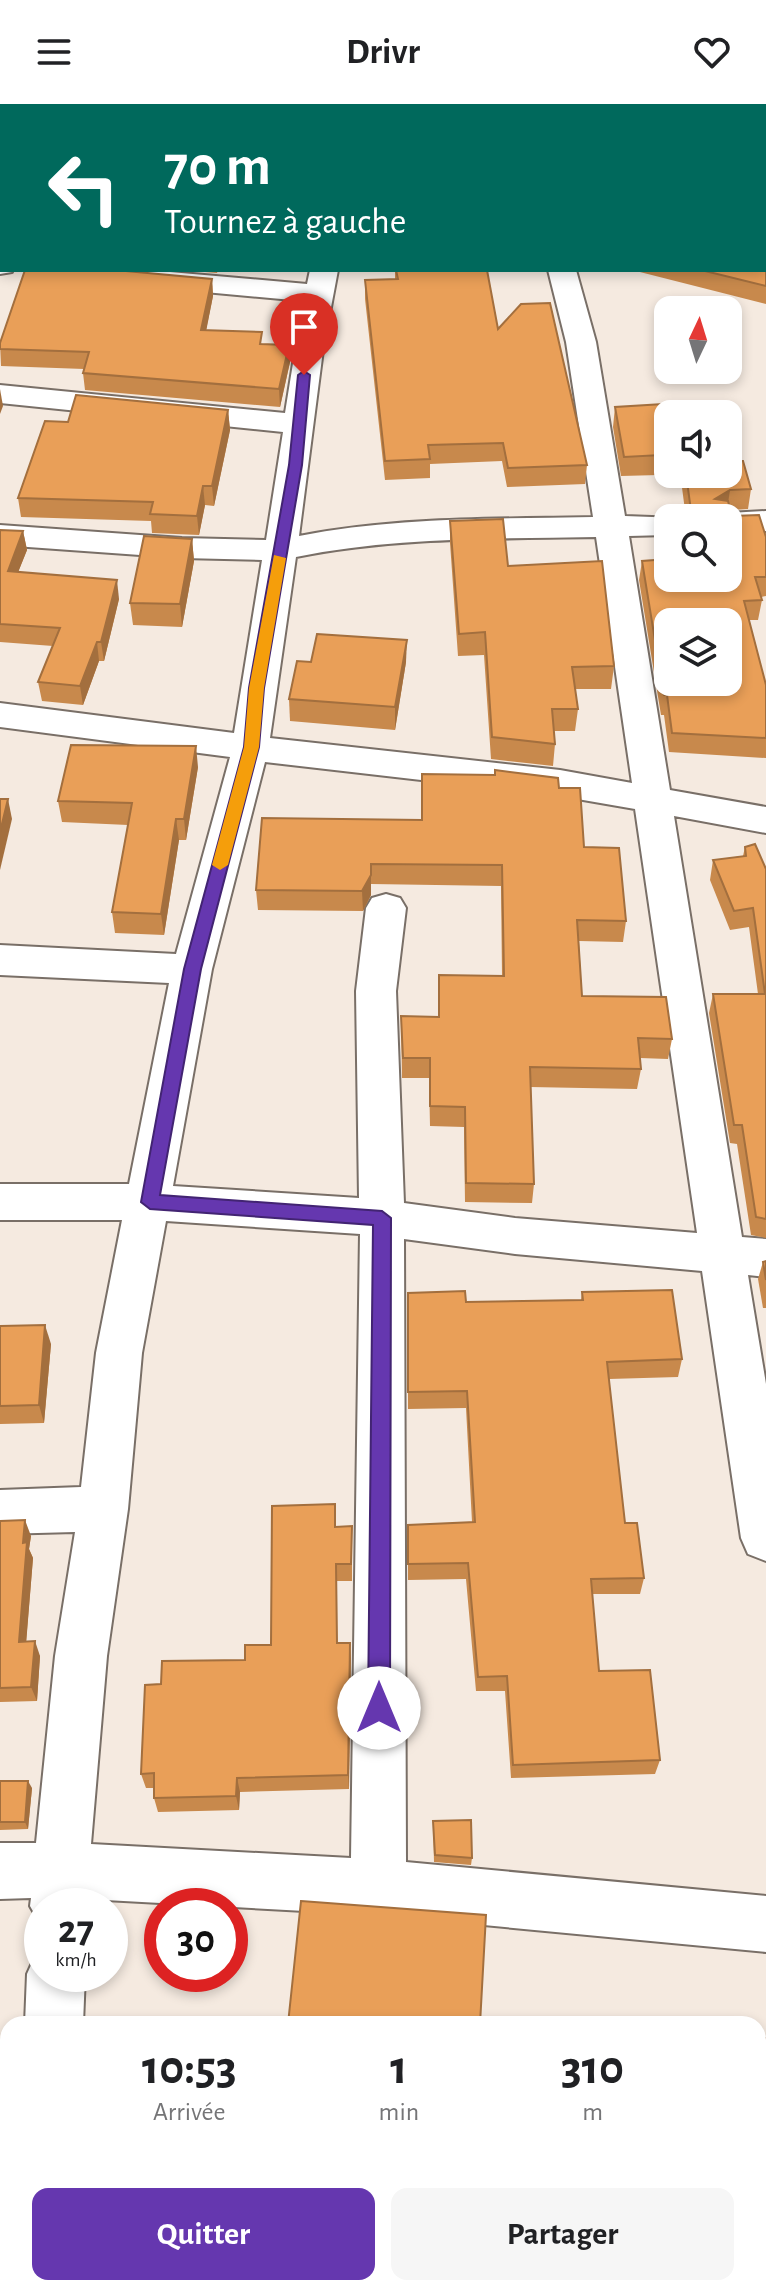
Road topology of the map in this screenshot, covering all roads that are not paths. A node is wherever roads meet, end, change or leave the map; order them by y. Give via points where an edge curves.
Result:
1 (98, 272) edge
2 (563, 272) edge
3 (321, 282) edge
4 (0, 394) edge
5 (298, 424) junction
6 (766, 521) edge
7 (742, 522) edge
8 (654, 526) edge
9 (611, 528) junction
10 (0, 535) edge
11 (280, 550) junction
12 (0, 715) edge
13 (251, 747) junction
14 (651, 797) junction
15 (766, 820) edge
16 (386, 908) dead end
17 (0, 960) edge
18 (192, 969) junction
19 (0, 1202) edge
20 (150, 1202) junction
21 (382, 1218) junction
22 (746, 1256) edge
23 (103, 1509) junction
24 (0, 1512) edge
25 (766, 1538) edge
26 (0, 1871) edge
27 (378, 1887) junction
28 (59, 1888) edge
29 (766, 1924) edge
30 (55, 1992) edge
31 (54, 2016) edge

1 - 3 street
2 - 9 street via 581,342
3 - 5 street
4 - 5 street
5 - 11 street
6 - 7 street
8 - 9 street
9 - 11 street via 418,531 351,536
9 - 14 street
10 - 11 street
11 - 13 street
12 - 13 street
13 - 14 street
13 - 18 street
14 - 15 street
14 - 22 street
16 - 21 street via 376,991
17 - 18 street
18 - 20 street
19 - 20 street
20 - 21 street
20 - 23 street via 119,1353
21 - 22 street via 515,1236
21 - 27 street
22 - 25 street
23 - 24 street
23 - 28 street via 81,1656
26 - 28 street
27 - 28 street
27 - 29 street
30 - 31 street

